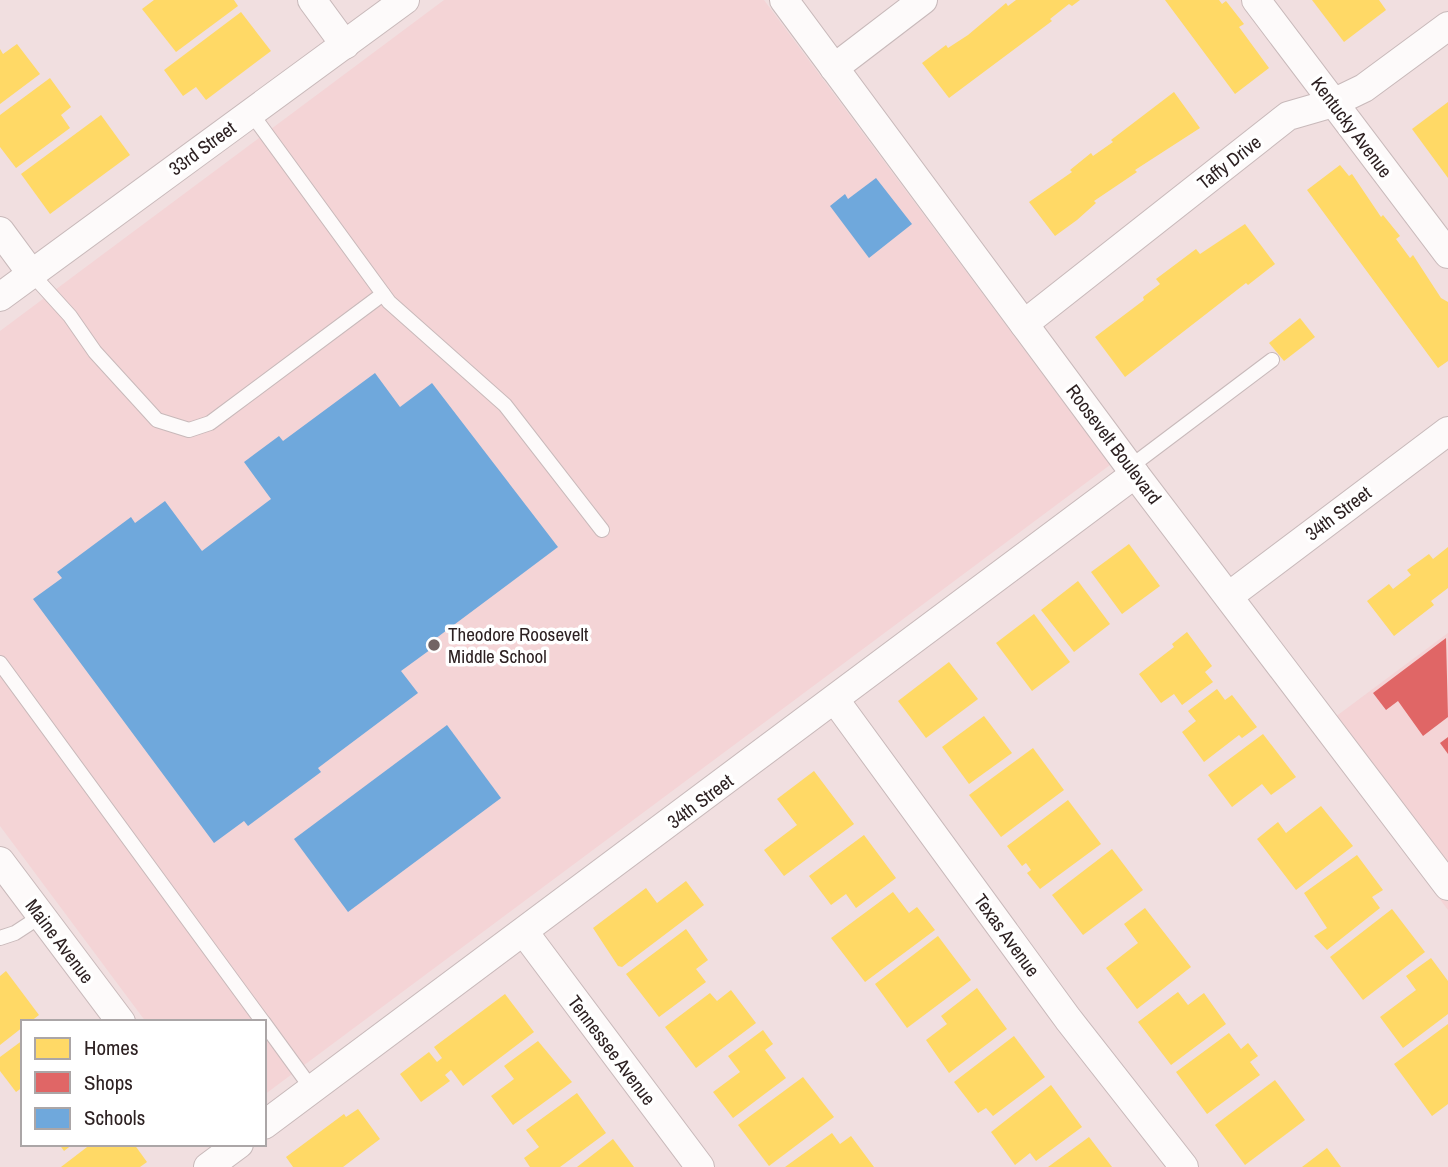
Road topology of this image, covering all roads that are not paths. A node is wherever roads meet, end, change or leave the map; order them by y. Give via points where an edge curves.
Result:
1 (312, 0) edge
2 (405, 0) edge
3 (784, 0) edge
4 (923, 0) edge
5 (1256, 0) edge
6 (1448, 26) edge
7 (345, 45) junction
8 (834, 68) junction
9 (1333, 103) junction
10 (251, 113) junction
11 (0, 231) edge
12 (1448, 254) edge
13 (32, 273) junction
14 (383, 294) junction
15 (0, 297) edge
16 (1024, 324) junction
17 (1272, 360) dead end
18 (1448, 430) edge
19 (1132, 470) junction
20 (602, 530) dead end
21 (1229, 596) junction
22 (0, 663) edge
23 (835, 700) junction
24 (0, 861) edge
25 (1448, 886) edge
26 (41, 916) junction
27 (524, 932) junction
28 (2, 938) edge
29 (119, 1020) edge
30 (262, 1020) edge
31 (266, 1026) edge
32 (312, 1089) junction
33 (266, 1124) edge
34 (700, 1167) edge
35 (1184, 1167) edge

1 - 7 street
2 - 7 street, 33rd Street
3 - 8 street, Roosevelt Boulevard
4 - 8 street
5 - 9 street, Kentucky Avenue
6 - 9 street, Taffy Drive via 1364,88
7 - 10 street, 33rd Street
8 - 16 street, Roosevelt Boulevard
9 - 12 street, Kentucky Avenue
9 - 16 street, Taffy Drive via 1288,116
10 - 13 street, 33rd Street
10 - 14 lane
11 - 13 street
13 - 14 lane via 95,352 157,419 189,430 210,423
13 - 15 street, 33rd Street
14 - 20 lane via 505,405
16 - 19 street, Roosevelt Boulevard
17 - 19 lane
18 - 21 street, 34th Street
19 - 21 street, Roosevelt Boulevard
19 - 23 street, 34th Street
21 - 25 street, Roosevelt Boulevard
22 - 30 lane
23 - 27 street, 34th Street
23 - 35 street, Texas Avenue via 1068,1019
24 - 26 street, Maine Avenue
26 - 28 lane
26 - 29 street, Maine Avenue
27 - 32 street, 34th Street
27 - 34 street, Tennessee Avenue
31 - 32 lane
32 - 33 street, 34th Street

